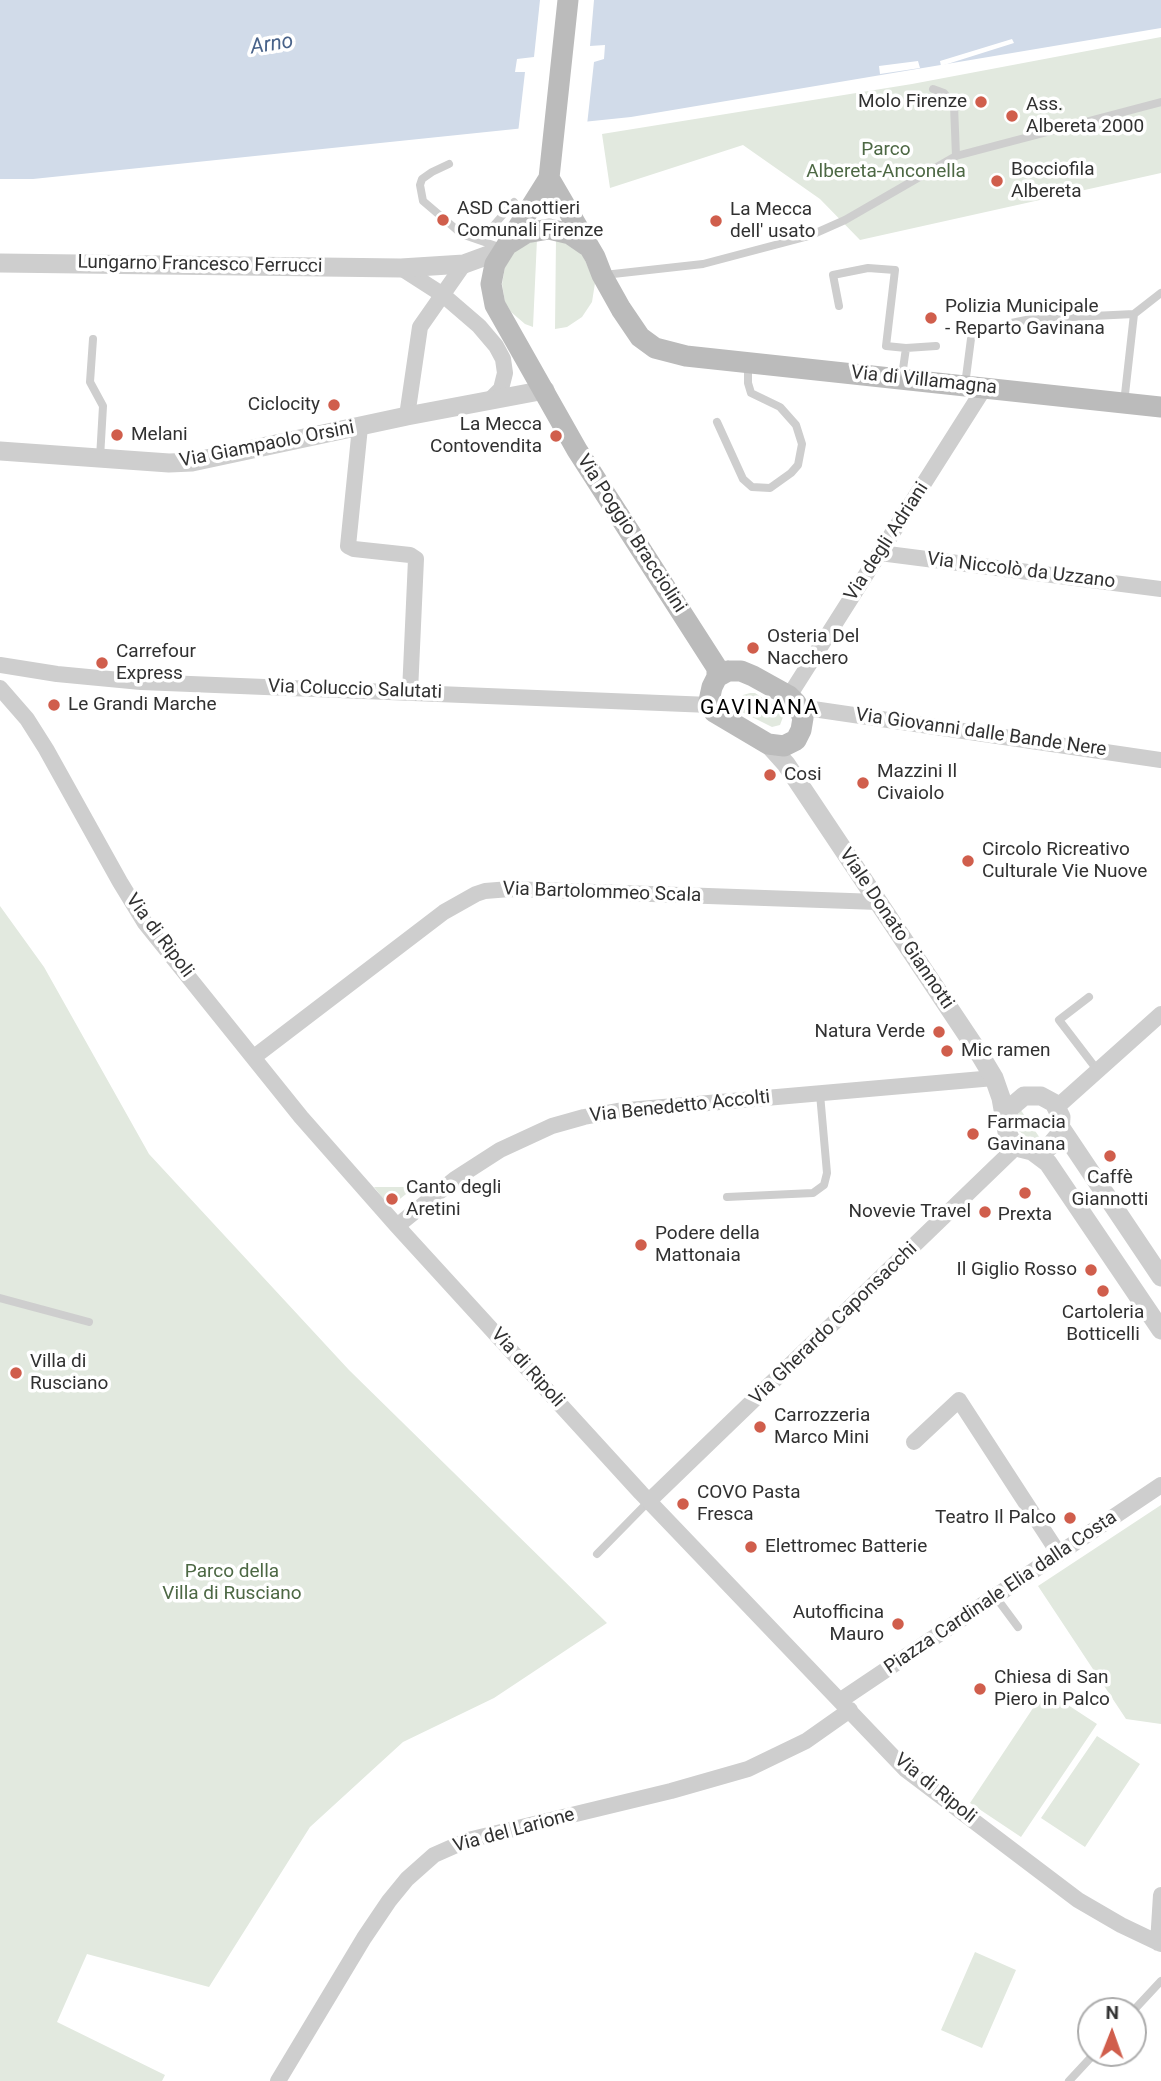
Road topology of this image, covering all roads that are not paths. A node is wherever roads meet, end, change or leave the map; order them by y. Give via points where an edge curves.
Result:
1 (568, 0) edge
2 (933, 89) dead end
3 (1161, 102) edge
4 (956, 156) junction
5 (449, 164) dead end
6 (549, 178) junction
7 (514, 202) dead end
8 (481, 240) junction
9 (507, 247) junction
10 (588, 247) junction
11 (0, 263) edge
12 (464, 264) junction
13 (401, 268) junction
14 (602, 275) junction
15 (1161, 293) edge
16 (443, 295) junction
17 (839, 306) dead end
18 (1134, 314) junction
19 (93, 339) dead end
20 (936, 346) dead end
21 (906, 348) junction
22 (748, 363) junction
23 (902, 379) junction
24 (975, 386) junction
25 (545, 390) junction
26 (489, 401) junction
27 (1124, 402) junction
28 (1161, 407) edge
29 (407, 416) junction
30 (716, 422) dead end
31 (360, 427) junction
32 (0, 452) edge
33 (100, 458) junction
34 (880, 553) junction
35 (1161, 589) edge
36 (0, 665) edge
37 (718, 677) junction
38 (0, 688) edge
39 (410, 692) junction
40 (795, 704) junction
41 (710, 705) junction
42 (768, 744) junction
43 (1161, 760) edge
44 (878, 902) junction
45 (1089, 997) dead end
46 (1161, 1014) edge
47 (254, 1056) junction
48 (1098, 1071) junction
49 (994, 1078) junction
50 (820, 1094) junction
51 (1057, 1107) junction
52 (1005, 1123) junction
53 (1061, 1128) junction
54 (1025, 1148) junction
55 (727, 1197) dead end
56 (397, 1226) junction
57 (1160, 1272) edge
58 (0, 1298) edge
59 (89, 1322) dead end
60 (1161, 1330) edge
61 (914, 1442) dead end
62 (1161, 1485) edge
63 (649, 1501) junction
64 (597, 1554) dead end
65 (1059, 1554) junction
66 (995, 1596) junction
67 (1018, 1626) dead end
68 (845, 1705) junction
69 (1161, 1895) edge
70 (1160, 1944) edge
71 (1161, 1981) edge
72 (1146, 1997) edge
73 (1082, 2067) edge
74 (278, 2081) edge
75 (1069, 2081) edge

1 - 6 main road
2 - 4 lane via 954,105
3 - 4 lane
4 - 14 lane via 809,236 703,264
5 - 8 lane via 425,177 420,186 422,199 448,224
6 - 9 main road, Via Poggio Bracciolini
6 - 10 main road, Via di Villamagna
7 - 8 lane
8 - 9 lane
9 - 10 main road via 526,233 549,229 570,234
9 - 12 street, Lungarno Francesco Ferrucci
9 - 25 main road, Via Poggio Bracciolini via 495,264 491,284 495,305
10 - 14 main road, Via di Villamagna
11 - 13 street, Lungarno Francesco Ferrucci
12 - 13 street, Lungarno Francesco Ferrucci
12 - 16 street
13 - 16 street
14 - 22 main road, Via di Villamagna via 642,340 665,352
15 - 18 lane
16 - 26 street via 479,326 502,359 502,384
16 - 29 street via 420,327
17 - 21 lane via 833,275 868,268 895,270 886,346
18 - 24 lane via 1031,319 972,331
18 - 27 lane
19 - 33 lane via 90,382 103,406
20 - 21 lane
21 - 23 lane
22 - 23 main road, Via di Villamagna
22 - 30 lane via 751,393 780,407 796,425 802,444 798,465 770,488 752,487 743,479
23 - 24 main road, Via di Villamagna
24 - 27 main road, Via di Villamagna
24 - 34 street, Via degli Adriani
25 - 26 street, Via Giampaolo Orsini
25 - 37 main road, Via Poggio Bracciolini via 577,450 717,668
26 - 29 street, Via Giampaolo Orsini
27 - 28 main road, Via di Villamagna
29 - 31 street, Via Giampaolo Orsini
31 - 33 street, Via Giampaolo Orsini via 192,462
31 - 39 street via 348,546 416,559
32 - 33 street, Via Giampaolo Orsini
34 - 35 street, Via Niccolò da Uzzano
34 - 40 street, Via degli Adriani
36 - 39 street, Via Coluccio Salutati via 101,679
37 - 40 main road via 728,671 747,673
37 - 41 main road
38 - 47 street, Via di Ripoli via 43,743 145,923
39 - 41 street, Via Coluccio Salutati
40 - 42 main road via 803,726 796,740 784,746
40 - 43 street, Via Giovanni dalle Bande Nere
41 - 42 main road via 713,712
42 - 44 street, Viale Donato Giannotti
44 - 47 street, Via Bartolommeo Scala via 485,891 444,912
44 - 49 street, Viale Donato Giannotti
45 - 48 lane via 1059,1020
46 - 48 street
47 - 56 street, Via di Ripoli
48 - 51 street
49 - 50 street, Via Benedetto Accolti
49 - 52 street, Viale Donato Giannotti
50 - 55 lane via 827,1173 824,1185 813,1193
50 - 56 street, Via Benedetto Accolti via 617,1111 567,1121 500,1150
51 - 52 street via 1041,1096 1024,1096 1010,1108
51 - 53 street
52 - 54 street, Viale Donato Giannotti via 1008,1136
53 - 54 street via 1043,1150
53 - 57 street
54 - 60 street, Viale Donato Giannotti via 1048,1163
54 - 63 street, Via Gherardo Caponsacchi
56 - 63 street, Via di Ripoli
58 - 59 lane
61 - 65 street via 959,1400
62 - 65 street, Piazza Cardinale Elia dalla Costa
63 - 64 lane
63 - 68 street, Via di Ripoli
65 - 66 street, Piazza Cardinale Elia dalla Costa
66 - 67 lane
66 - 68 street, Piazza Cardinale Elia dalla Costa
68 - 70 street, Via di Ripoli via 929,1788 1078,1900
68 - 74 street, Via del Larione via 806,1741 748,1769 478,1837 434,1856 389,1901
69 - 70 street
71 - 72 lane
73 - 75 lane

